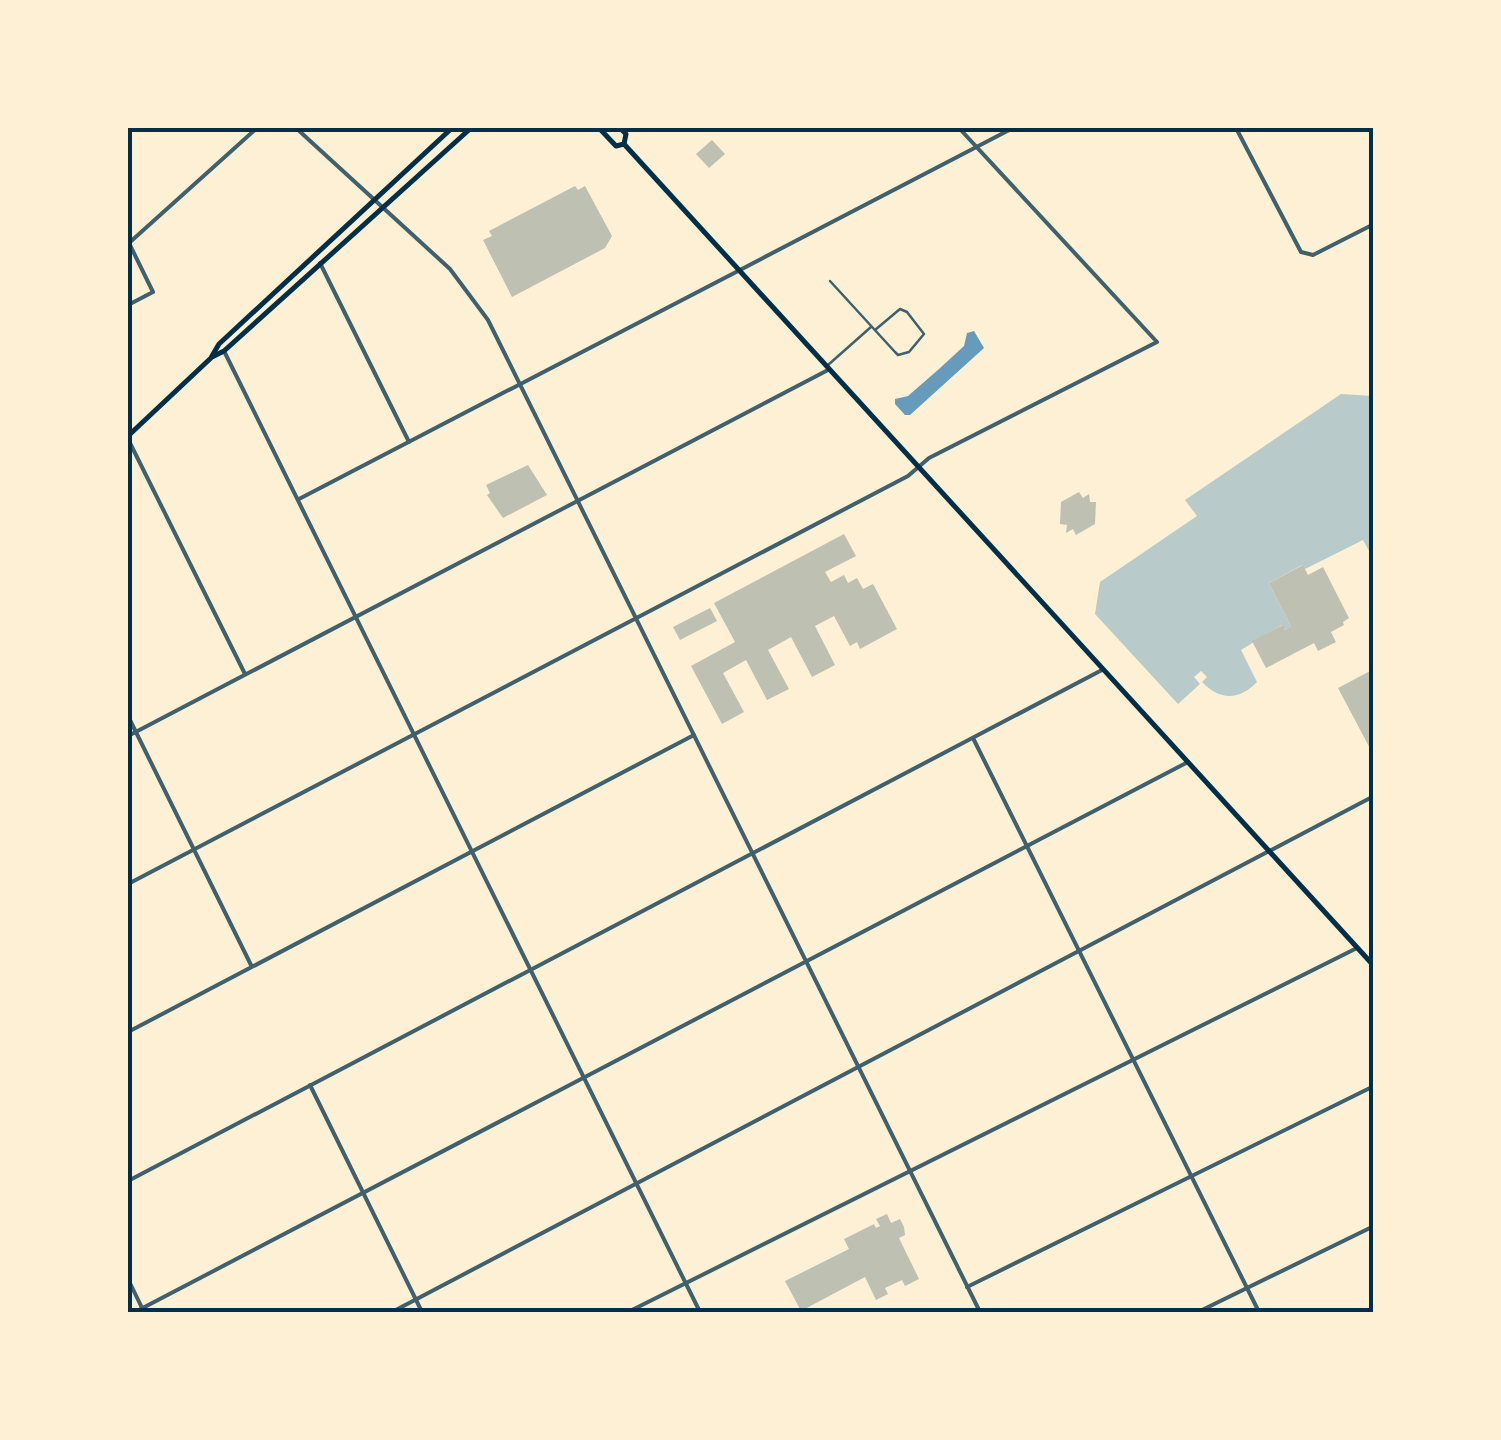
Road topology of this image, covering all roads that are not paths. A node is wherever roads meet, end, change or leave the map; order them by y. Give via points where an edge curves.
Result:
1 (257, 128) edge
2 (296, 128) edge
3 (452, 128) edge
4 (471, 128) edge
5 (599, 128) edge
6 (620, 128) edge
7 (959, 128) edge
8 (1013, 128) edge
9 (1236, 128) edge
10 (624, 144) junction
11 (976, 146) junction
12 (374, 200) junction
13 (383, 208) junction
14 (1374, 224) edge
15 (128, 242) edge
16 (320, 262) junction
17 (739, 270) junction
18 (830, 280) dead end
19 (128, 305) edge
20 (873, 328) junction
21 (224, 351) junction
22 (212, 357) junction
23 (829, 367) junction
24 (520, 384) junction
25 (128, 438) edge
26 (408, 442) junction
27 (917, 466) junction
28 (299, 500) junction
29 (577, 501) junction
30 (356, 616) junction
31 (636, 618) junction
32 (1104, 668) junction
33 (246, 674) junction
34 (128, 716) edge
35 (135, 732) junction
36 (414, 734) junction
37 (694, 735) junction
38 (128, 736) edge
39 (973, 738) junction
40 (1188, 762) junction
41 (1374, 796) edge
42 (1028, 846) junction
43 (194, 850) junction
44 (472, 850) junction
45 (1272, 852) junction
46 (752, 853) junction
47 (128, 884) edge
48 (1357, 948) junction
49 (1081, 952) junction
50 (806, 962) junction
51 (251, 966) junction
52 (1374, 966) edge
53 (530, 969) junction
54 (128, 1032) edge
55 (1132, 1059) junction
56 (859, 1068) junction
57 (584, 1078) junction
58 (310, 1085) junction
59 (1374, 1086) edge
60 (910, 1172) junction
61 (1192, 1176) junction
62 (128, 1181) edge
63 (637, 1184) junction
64 (364, 1193) junction
65 (1374, 1226) edge
66 (128, 1279) edge
67 (686, 1284) junction
68 (967, 1287) junction
69 (1247, 1288) junction
70 (416, 1300) junction
71 (143, 1311) edge
72 (136, 1312) edge
73 (392, 1312) edge
74 (422, 1312) edge
75 (628, 1312) edge
76 (700, 1312) edge
77 (980, 1312) edge
78 (1198, 1312) edge
79 (1259, 1312) edge

1 - 15 street
2 - 12 street
3 - 12 main road
4 - 13 main road
5 - 10 main road via 616,146
6 - 10 main road
7 - 11 street
8 - 11 street
9 - 14 street via 1306,255
10 - 17 main road
11 - 17 street
11 - 27 street via 1156,342
12 - 13 street
12 - 22 main road via 218,344
13 - 16 main road
13 - 24 street via 466,286
15 - 19 street via 153,292
16 - 21 main road
16 - 26 street
17 - 23 main road
17 - 24 street
18 - 20 lane
20 - 20 lane via 902,356 924,334 900,309
20 - 23 lane
21 - 22 main road
21 - 28 street
22 - 25 main road
23 - 27 main road
23 - 29 street
24 - 26 street
24 - 29 street
25 - 33 street
26 - 28 street
27 - 31 street
27 - 32 main road
28 - 30 street
29 - 30 street
29 - 31 street
30 - 33 street
30 - 36 street
31 - 36 street
31 - 37 street
32 - 39 street
32 - 40 main road
33 - 35 street
34 - 35 street
35 - 38 street
35 - 43 street
36 - 43 street
36 - 44 street
37 - 44 street
37 - 46 street
39 - 42 street
39 - 46 street
40 - 42 street
40 - 45 main road
41 - 45 street
42 - 49 street
42 - 50 street
43 - 47 street
43 - 51 street
44 - 51 street
44 - 53 street
45 - 48 main road
45 - 49 street
46 - 50 street
46 - 53 street
48 - 52 main road
48 - 55 street
49 - 55 street
49 - 56 street
50 - 56 street
50 - 57 street
51 - 54 street
53 - 57 street
53 - 58 street
55 - 60 street
55 - 61 street
56 - 60 street
56 - 63 street
57 - 63 street
57 - 64 street
58 - 62 street
58 - 64 street
59 - 61 street
60 - 67 street
60 - 68 street
61 - 68 street
61 - 69 street
63 - 67 street
63 - 70 street
64 - 70 street
64 - 71 street
65 - 69 street
66 - 71 street
67 - 75 street
67 - 76 street
68 - 77 street
69 - 78 street
69 - 79 street
70 - 73 street
70 - 74 street
71 - 72 street

